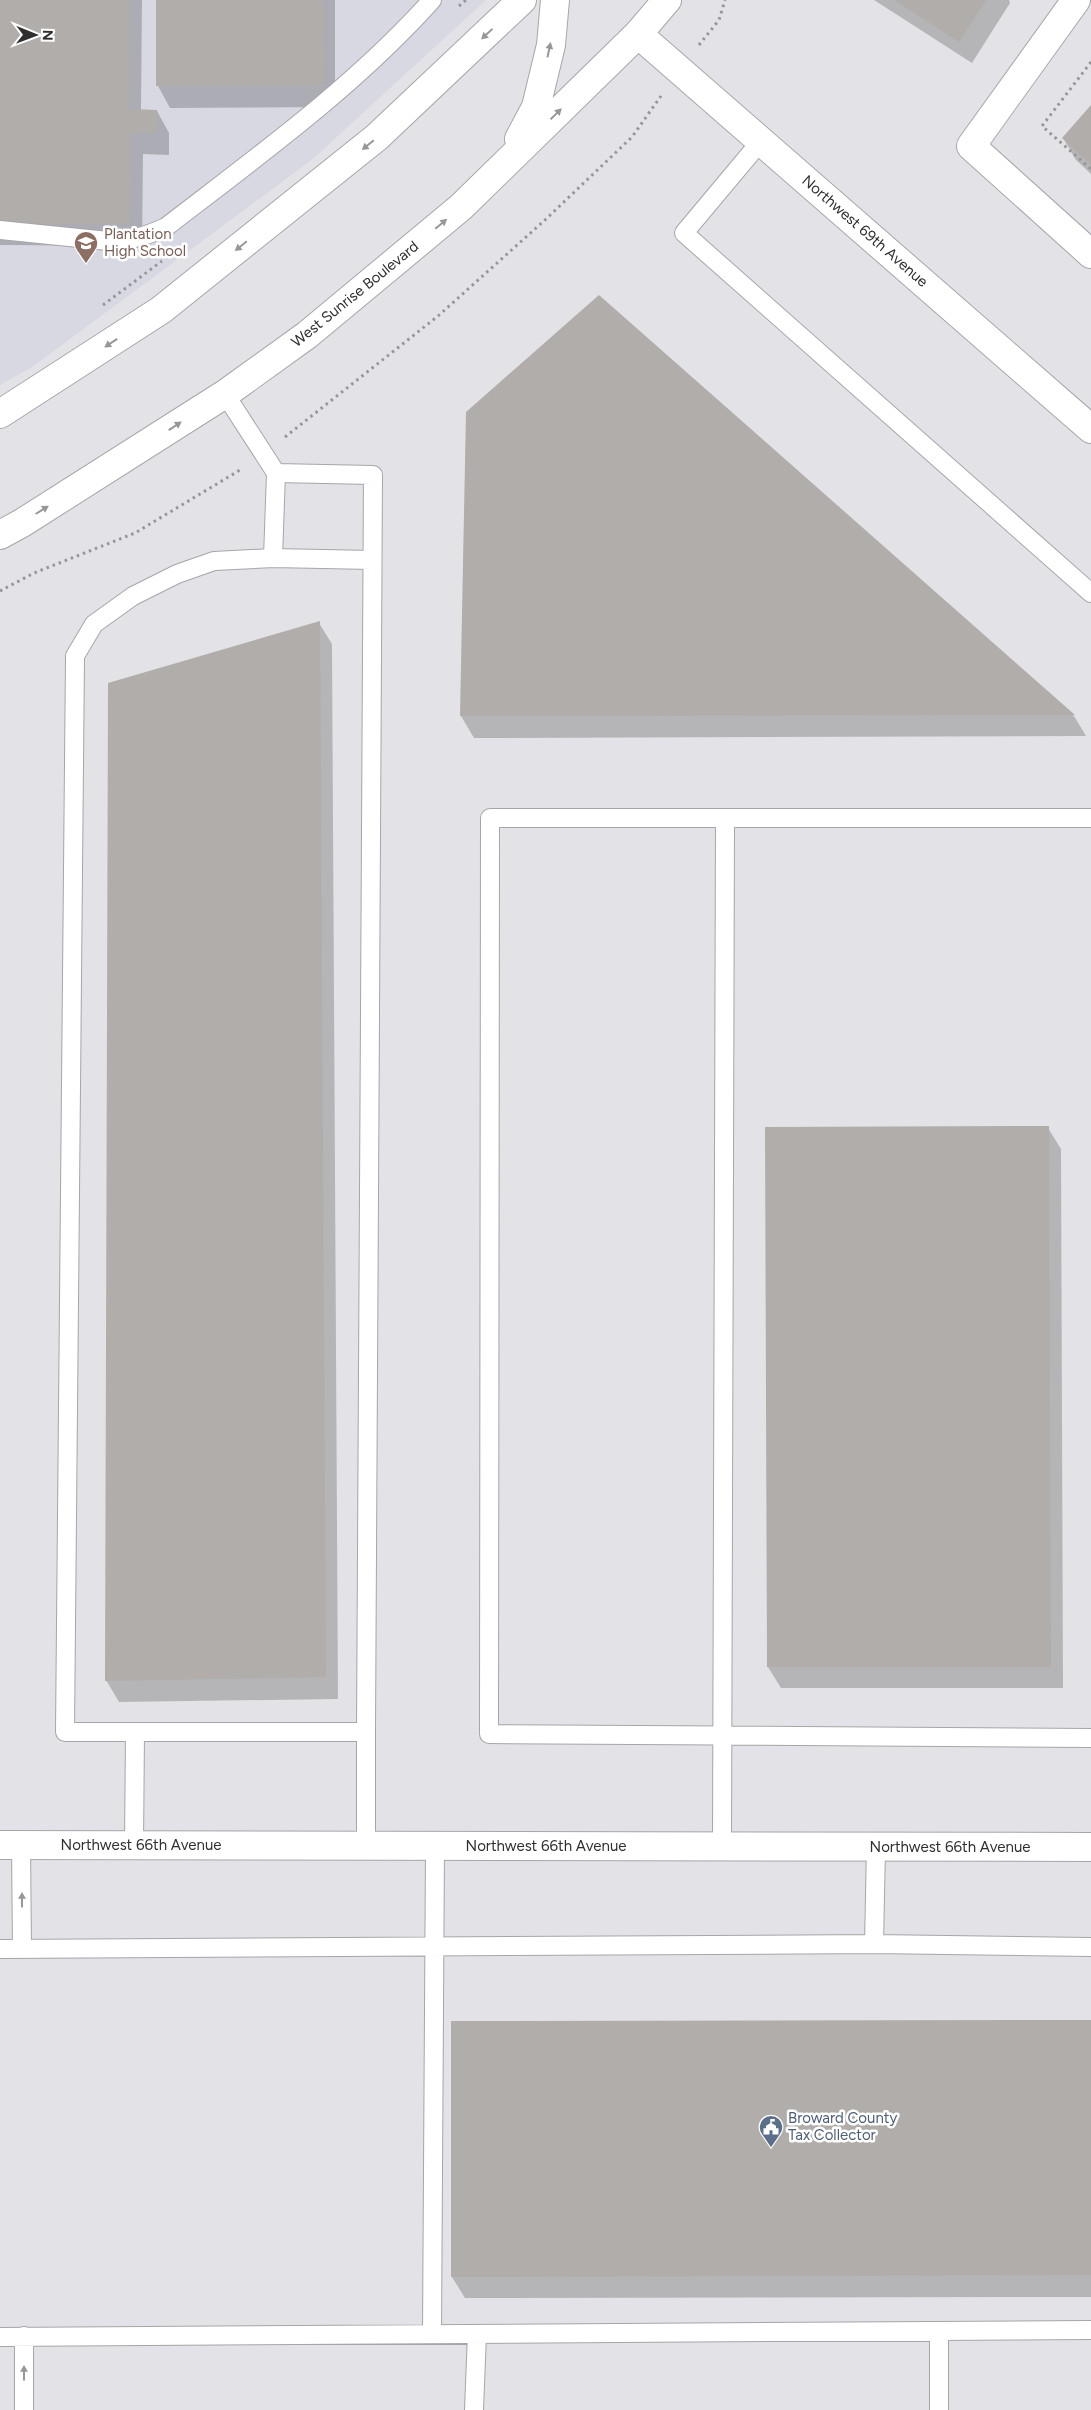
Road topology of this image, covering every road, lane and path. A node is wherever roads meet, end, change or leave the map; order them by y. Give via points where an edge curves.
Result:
1 (432, 0) edge
2 (522, 0) edge
3 (555, 0) edge
4 (638, 0) edge
5 (667, 0) edge
6 (725, 0) edge
7 (1076, 0) edge
8 (638, 34) junction
9 (1091, 62) edge
10 (680, 70) junction
11 (761, 141) junction
12 (508, 160) junction
13 (1091, 169) edge
14 (0, 230) edge
15 (1091, 254) edge
16 (225, 394) junction
17 (0, 414) edge
18 (1091, 429) edge
19 (264, 454) junction
20 (276, 473) junction
21 (0, 534) edge
22 (273, 558) junction
23 (372, 560) junction
24 (0, 591) edge
25 (1091, 593) edge
26 (725, 818) junction
27 (1091, 818) edge
28 (135, 1732) junction
29 (366, 1732) junction
30 (723, 1735) junction
31 (1091, 1738) edge
32 (11, 1845) edge
33 (134, 1845) junction
34 (366, 1845) junction
35 (435, 1846) junction
36 (722, 1847) junction
37 (876, 1847) junction
38 (1091, 1847) edge
39 (874, 1944) junction
40 (433, 1946) junction
41 (1091, 1947) edge
42 (22, 1948) junction
43 (0, 1949) edge
44 (1091, 2330) edge
45 (939, 2331) junction
46 (432, 2334) junction
47 (477, 2334) junction
48 (0, 2336) edge
49 (24, 2336) junction
50 (24, 2410) edge
51 (474, 2410) edge
52 (939, 2410) edge

1 - 14 lane via 381,53 328,99 166,227 145,237 125,241
2 -> 17 main road via 377,137 169,304
12 -> 3 main road via 536,107 551,45
4 - 8 main road
5 - 8 main road, West Sunrise Boulevard
6 - 10 path via 719,20
7 - 15 main road via 971,146
8 - 10 main road, Northwest 69th Avenue
12 -> 8 main road, West Sunrise Boulevard
9 - 13 path via 1042,126
10 - 11 main road, Northwest 69th Avenue
10 - 19 path via 632,137 546,220 438,316
11 - 18 main road, Northwest 69th Avenue
11 - 25 lane via 684,233
16 -> 12 main road, West Sunrise Boulevard via 307,335 461,207
16 - 19 lane
21 -> 16 main road, West Sunrise Boulevard
19 - 20 lane
19 - 24 path via 135,533 34,573
20 - 22 lane
20 - 23 lane via 373,475
22 - 23 lane
22 - 28 lane via 214,561 177,574 133,596 94,624 75,656 64,1732
23 - 29 lane
26 - 27 lane
26 - 30 lane
26 - 30 lane via 490,818 489,1734
28 - 29 lane
28 - 33 lane
29 - 34 lane
30 - 31 lane
30 - 36 lane
32 - 33 main road, Northwest 66th Avenue
42 -> 32 lane
33 - 34 main road, Northwest 66th Avenue
34 - 35 main road, Northwest 66th Avenue
35 - 36 main road, Northwest 66th Avenue
35 - 40 lane
36 - 37 main road, Northwest 66th Avenue
37 - 38 main road, Northwest 66th Avenue
37 - 39 lane
39 - 40 lane
39 - 41 lane
40 - 42 lane
40 - 46 lane
42 - 43 lane
44 - 45 lane
45 - 47 lane
45 - 52 lane
46 - 47 lane
46 - 49 lane
47 - 51 lane
48 - 49 lane
50 -> 49 lane

